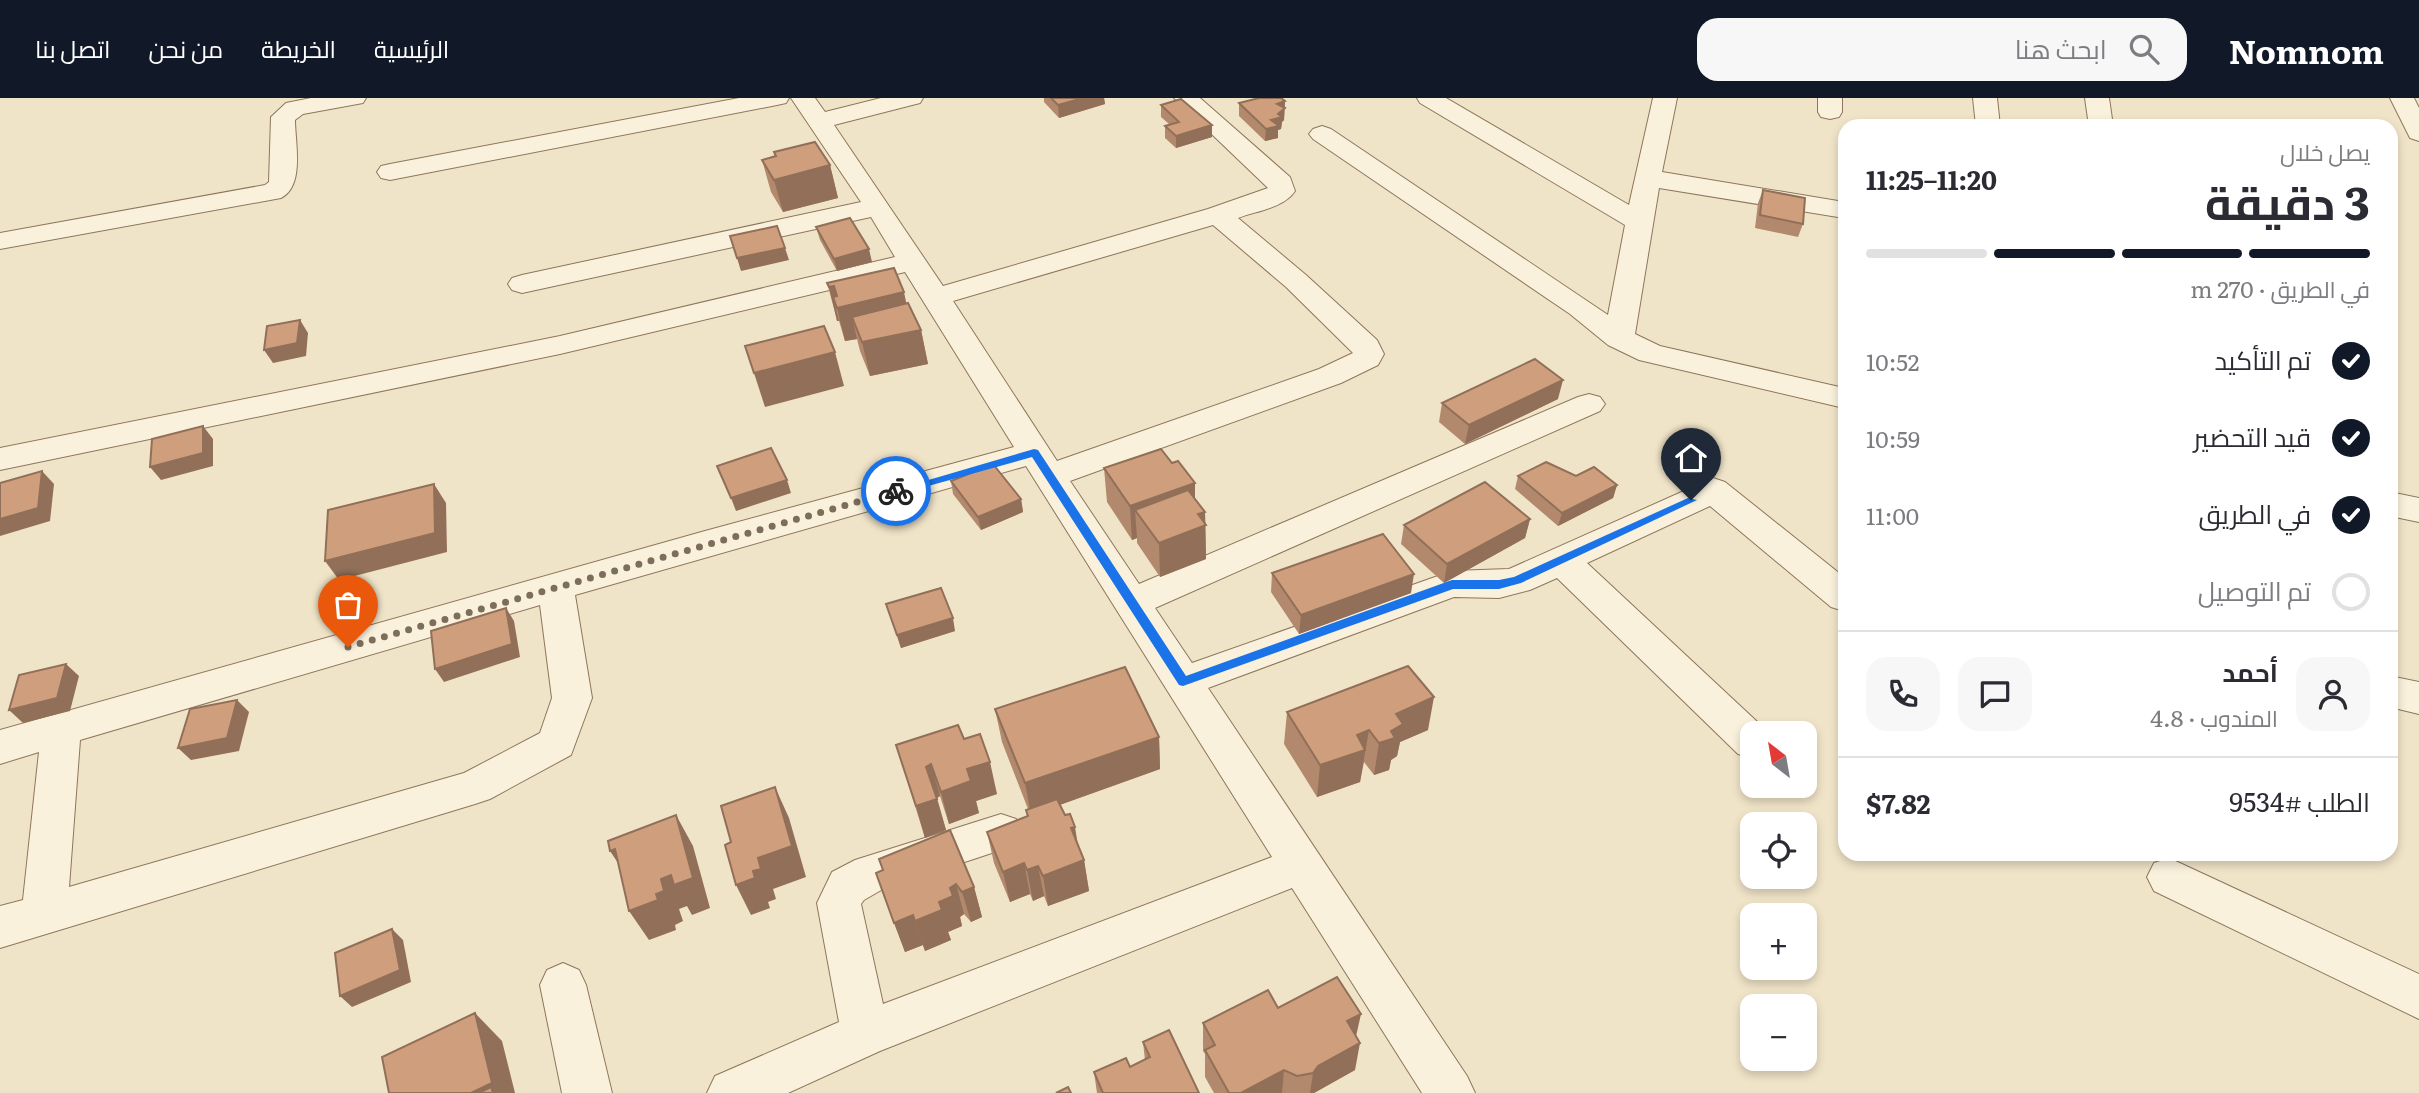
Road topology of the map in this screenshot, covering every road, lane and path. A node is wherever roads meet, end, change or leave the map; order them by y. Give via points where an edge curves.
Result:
1 (354, 98) edge
2 (777, 98) edge
3 (911, 98) edge
4 (1186, 98) edge
5 (1429, 98) edge
6 (1665, 98) edge
7 (1985, 98) edge
8 (2097, 98) edge
9 (2402, 98) edge
10 (811, 109) edge
11 (1987, 119) edge
12 (2100, 119) edge
13 (2419, 133) edge
14 (1322, 134) dead end
15 (390, 172) dead end
16 (1648, 178) junction
17 (878, 207) junction
18 (1838, 209) edge
19 (1218, 215) junction
20 (1639, 222) junction
21 (0, 241) edge
22 (913, 261) junction
23 (522, 284) dead end
24 (935, 297) junction
25 (1619, 338) junction
26 (1838, 397) edge
27 (1589, 404) dead end
28 (0, 459) edge
29 (1042, 465) junction
30 (2398, 506) edge
31 (2419, 510) edge
32 (1561, 560) junction
33 (556, 587) junction
34 (1838, 592) edge
35 (1131, 603) junction
36 (1183, 682) junction
37 (2398, 693) edge
38 (2419, 698) edge
39 (61, 730) junction
40 (1740, 731) edge
41 (0, 747) edge
42 (1001, 832) edge
43 (1302, 865) junction
44 (2169, 877) dead end
45 (44, 914) junction
46 (0, 927) edge
47 (563, 985) dead end
48 (2419, 997) edge
49 (865, 1034) junction
50 (586, 1093) edge
51 (732, 1093) edge
52 (1450, 1093) edge

1 - 21 street via 295,108 283,117 282,182 272,192
2 - 15 street
3 - 10 street
4 - 19 street via 1281,183 1282,191 1273,197
5 - 20 street
6 - 16 street
7 - 11 street
8 - 12 street
9 - 13 street
10 - 17 street
14 - 25 street
16 - 18 street
16 - 20 street
17 - 22 street
17 - 23 street
19 - 24 street
19 - 29 street via 1366,346 1367,358 1330,376
20 - 25 street
22 - 24 street
22 - 28 street via 560,345
24 - 29 street
25 - 26 street via 1650,353
27 - 35 street
29 - 33 street
29 - 35 street
30 - 31 street
32 - 34 street via 1713,490
32 - 36 street via 1508,583 1452,584
32 - 40 street
33 - 39 street
33 - 45 street via 572,698 556,743 475,787
35 - 36 street
36 - 43 street
37 - 38 street
39 - 41 street
39 - 45 street
42 - 49 street via 870,874 848,886 839,903
43 - 49 street
43 - 52 street
44 - 48 street
45 - 46 street
47 - 50 street
49 - 51 street

